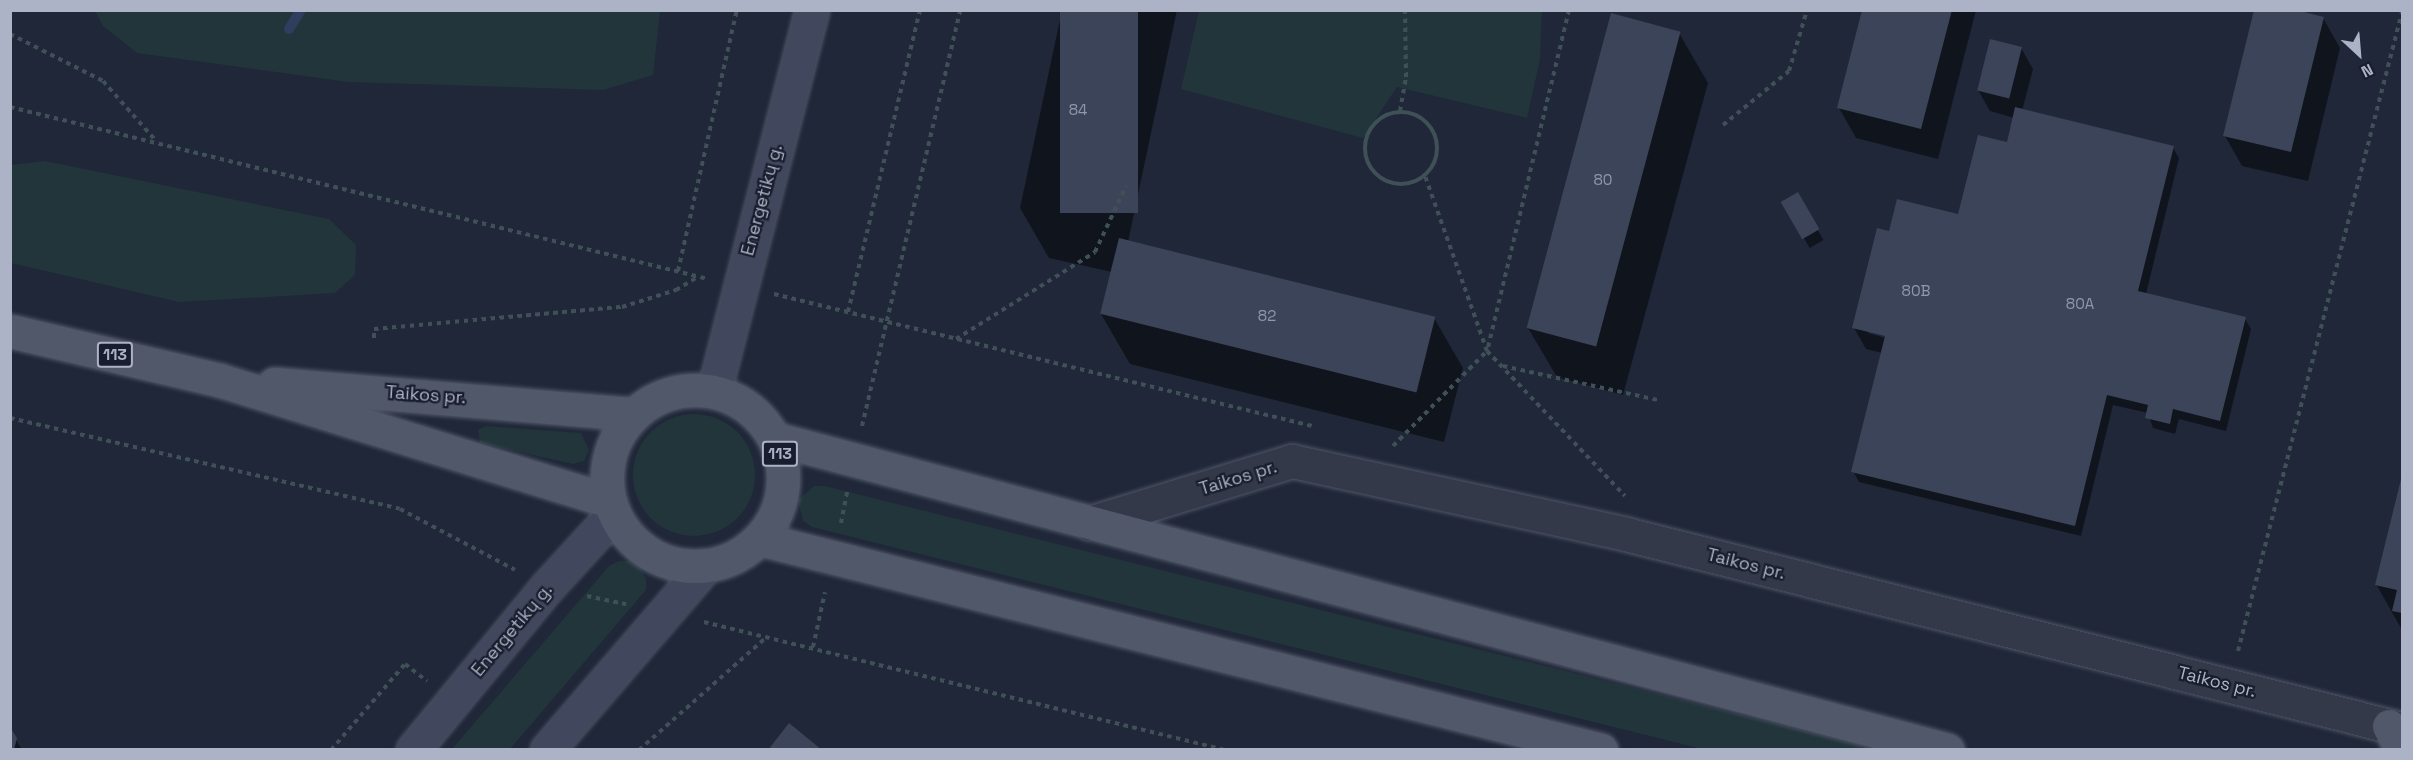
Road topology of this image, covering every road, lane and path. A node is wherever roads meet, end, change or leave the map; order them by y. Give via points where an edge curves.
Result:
1 (737, 10) edge
2 (812, 10) edge
3 (920, 10) edge
4 (960, 10) edge
5 (1405, 10) edge
6 (1569, 10) edge
7 (1807, 10) edge
8 (2403, 12) edge
9 (10, 34) edge
10 (10, 107) edge
11 (1400, 111) junction
12 (1723, 124) dead end
13 (158, 142) junction
14 (1425, 176) junction
15 (1126, 186) dead end
16 (678, 271) junction
17 (699, 276) junction
18 (739, 286) junction
19 (848, 312) junction
20 (10, 331) edge
21 (374, 338) dead end
22 (956, 339) dead end
23 (1486, 351) junction
24 (1501, 366) junction
25 (219, 380) junction
26 (714, 391) junction
27 (1658, 400) dead end
28 (633, 414) junction
29 (10, 418) edge
30 (776, 439) junction
31 (1393, 446) dead end
32 (1633, 505) dead end
33 (612, 508) junction
34 (1089, 523) junction
35 (760, 539) junction
36 (705, 566) junction
37 (548, 587) junction
38 (666, 613) junction
39 (768, 636) junction
40 (2238, 651) dead end
41 (453, 702) junction
42 (2398, 735) edge
43 (331, 750) edge
44 (413, 750) edge
45 (547, 750) edge
46 (639, 750) edge
47 (1225, 750) edge
48 (1600, 750) edge
49 (1947, 750) edge

1 - 16 path
2 - 18 main road, Energetikų g.
3 - 19 path
4 - 19 path via 887,323
5 - 11 path via 1406,77
6 - 23 path
7 - 12 path via 1790,70
8 - 40 path
9 - 13 path via 104,81
10 - 13 path
11 - 14 path via 1423,118 1437,137 1434,165
11 - 14 path via 1375,123 1365,146 1366,158 1375,173 1397,184
13 - 16 path
14 - 23 path
15 - 22 path via 1095,252
16 - 17 path
17 - 18 path
17 - 21 path via 676,290 622,307 374,329
18 - 19 path
18 - 26 main road, Energetikų g.
20 - 25 main road, Taikos pr. / 113
23 - 24 path
23 - 31 path
24 - 27 path
24 - 32 path
25 - 28 main road, Taikos pr. / 113
25 - 33 main road, Taikos pr. / 113
26 - 28 main road, 113 via 685,389 657,398
26 - 30 main road, 113 via 739,400 760,417
28 - 33 main road, 113 via 615,440 609,460
29 - 37 path via 400,509
30 - 34 main road
30 - 35 main road, 113 via 783,465 783,492 775,517
33 - 36 main road, 113 via 629,537 651,555 678,565
33 - 37 main road, Energetikų g.
34 - 42 street, Taikos pr. via 1292,461 1626,534
34 - 49 main road
35 - 36 main road, 113 via 735,557
35 - 48 main road
36 - 38 main road
37 - 38 path
37 - 41 main road, Energetikų g.
38 - 39 path
38 - 45 main road
39 - 46 path
39 - 47 path
41 - 43 path via 405,664
41 - 44 main road, Energetikų g.

